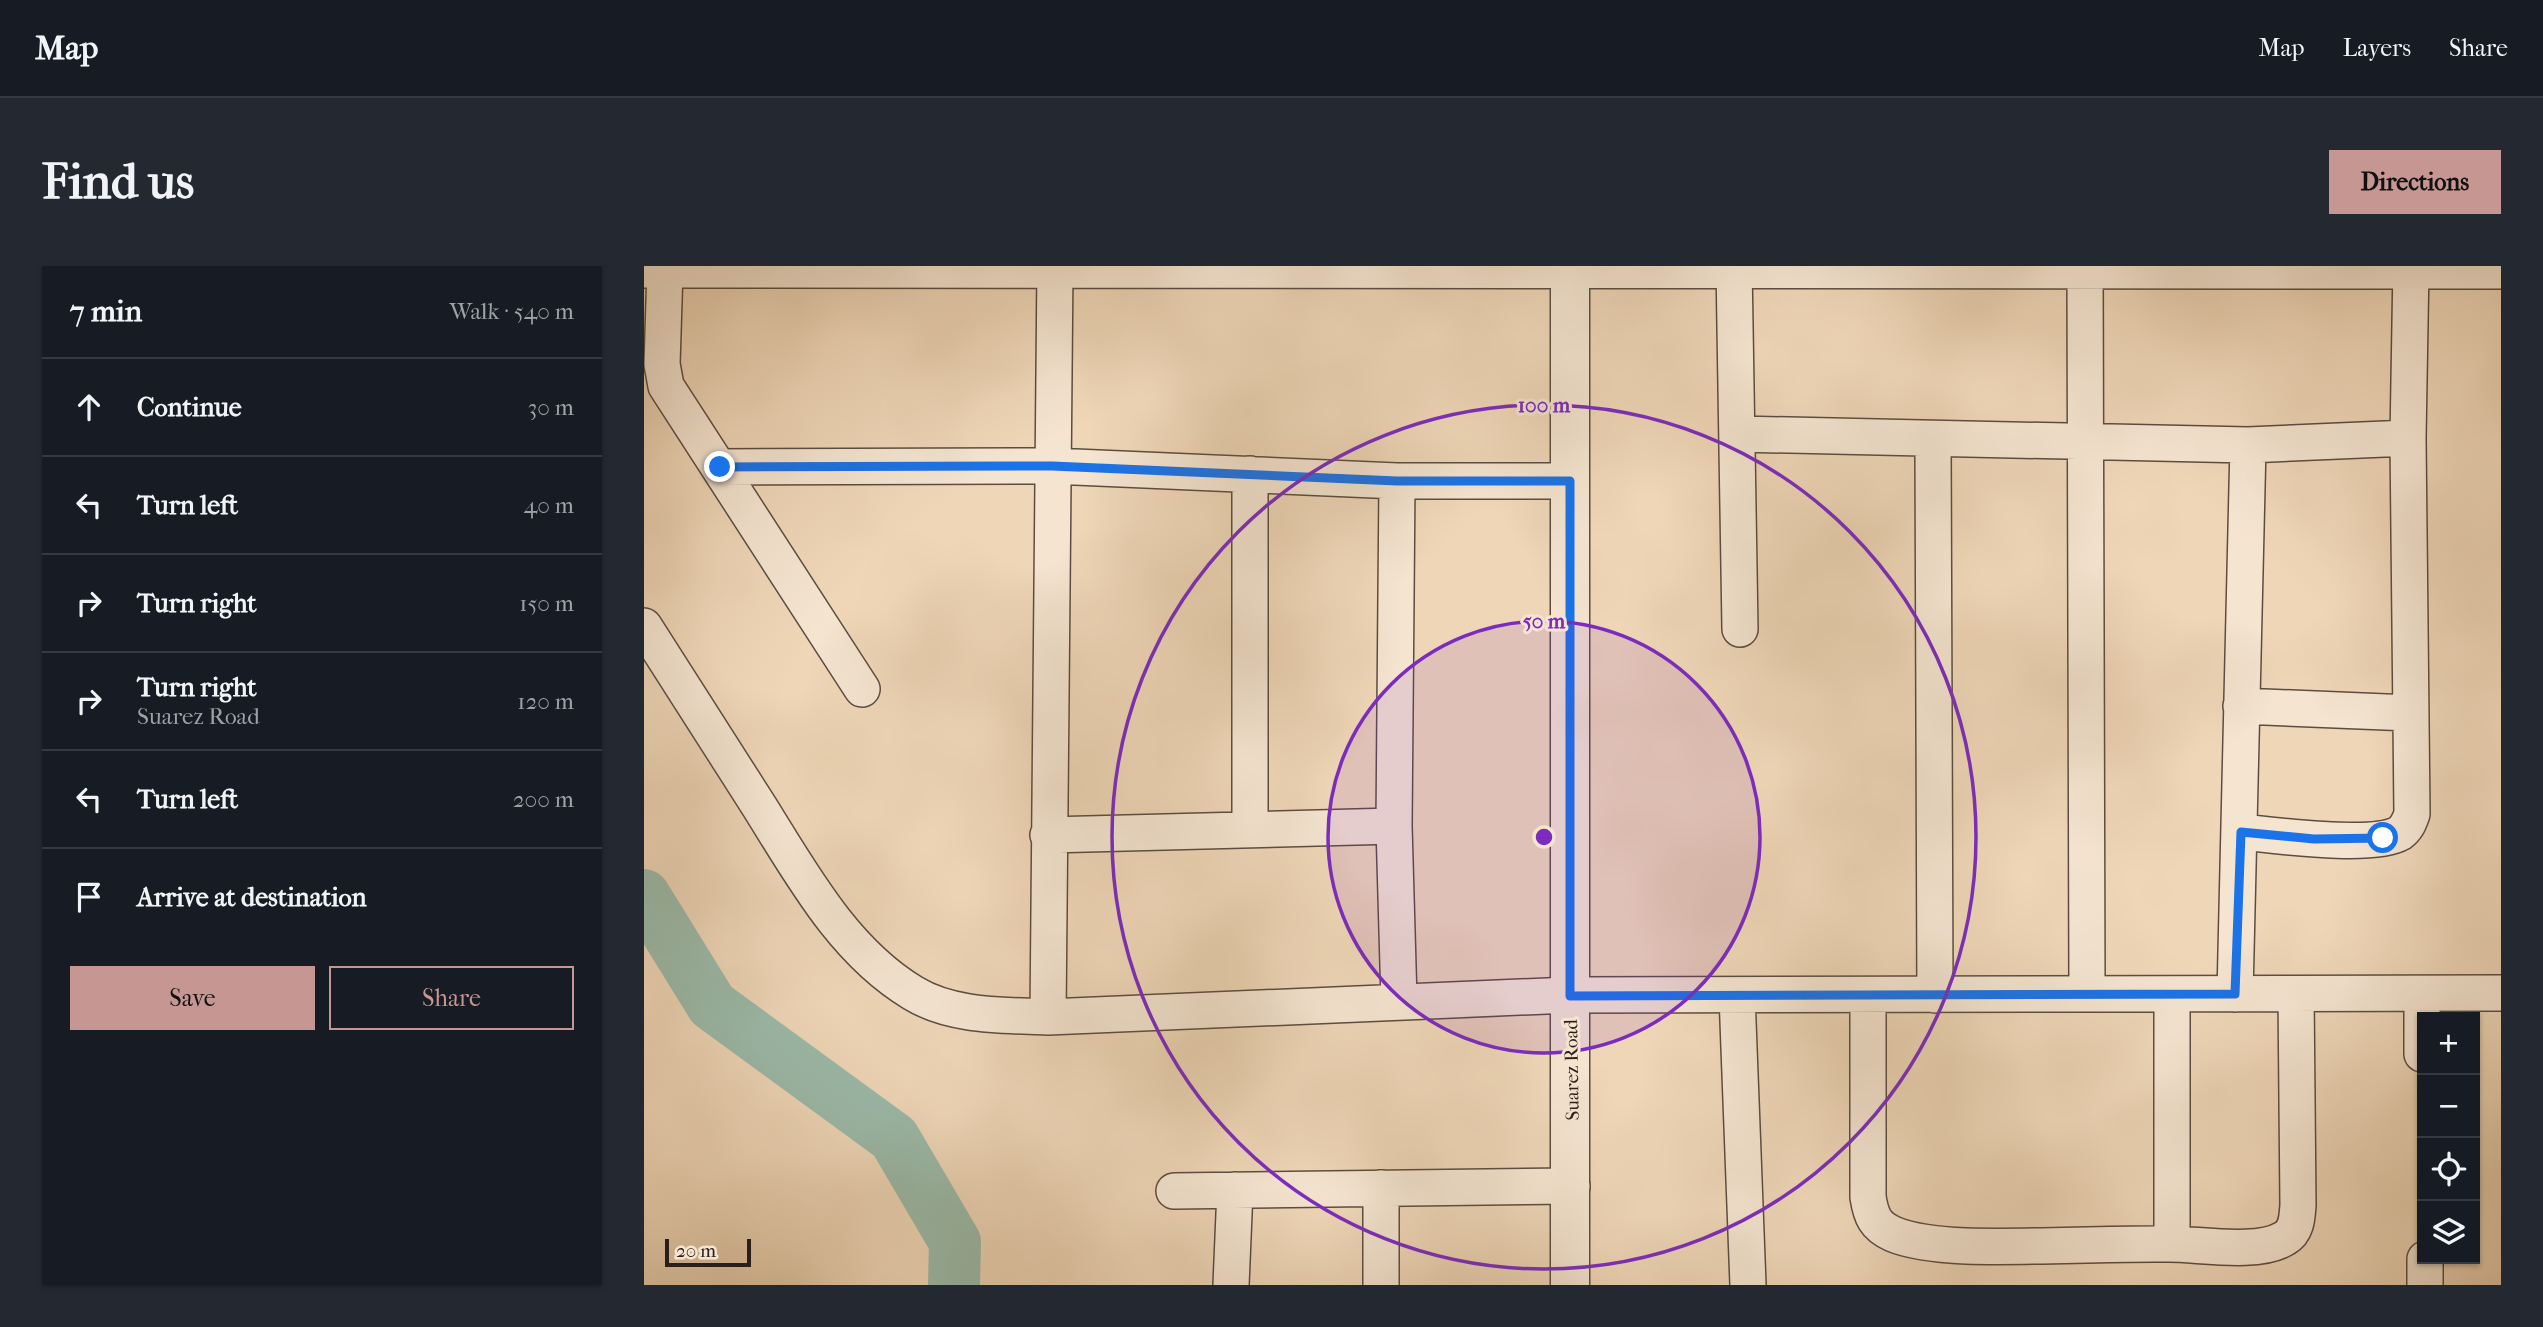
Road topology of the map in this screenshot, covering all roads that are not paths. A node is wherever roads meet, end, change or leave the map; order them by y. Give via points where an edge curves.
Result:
1 (765, 268) edge
2 (1055, 268) edge
3 (1322, 268) edge
4 (1570, 268) edge
5 (1734, 268) edge
6 (2085, 268) edge
7 (2411, 268) edge
8 (655, 270) edge
9 (2501, 271) edge
10 (1738, 434) junction
11 (2408, 438) junction
12 (1933, 440) junction
13 (2084, 444) junction
14 (2248, 445) junction
15 (1052, 466) junction
16 (720, 467) junction
17 (1250, 474) junction
18 (1397, 481) junction
19 (1570, 481) junction
20 (644, 626) edge
21 (1740, 629) dead end
22 (862, 689) dead end
23 (2241, 706) junction
24 (2410, 713) junction
25 (1394, 826) junction
26 (1250, 829) junction
27 (2241, 832) junction
28 (1048, 835) junction
29 (2501, 993) edge
30 (2087, 994) junction
31 (2172, 994) junction
32 (2235, 994) junction
33 (2296, 994) junction
34 (2421, 994) junction
35 (1737, 995) junction
36 (1868, 995) junction
37 (1935, 995) junction
38 (1570, 996) junction
39 (1399, 1001) junction
40 (2421, 1012) edge
41 (1048, 1017) junction
42 (1572, 1186) junction
43 (1381, 1188) junction
44 (1235, 1190) junction
45 (1174, 1191) dead end
46 (2172, 1244) junction
47 (2425, 1264) edge
48 (1231, 1285) edge
49 (1381, 1285) edge
50 (1570, 1285) edge
51 (1748, 1285) edge
52 (2425, 1285) edge

1 - 2 street
1 - 8 street
2 - 3 street
2 - 15 street
3 - 4 street
4 - 5 street
4 - 19 street, Suarez Road
5 - 6 street
5 - 10 street
6 - 7 street
6 - 13 street
7 - 9 street
7 - 11 street
8 - 16 street via 666,386
10 - 12 street
10 - 21 street
11 - 14 street
11 - 24 street
12 - 13 street
12 - 37 street
13 - 14 street
13 - 30 street
14 - 23 street
15 - 16 street
15 - 17 street
15 - 28 street
16 - 22 street
17 - 18 street
17 - 26 street
18 - 19 street
18 - 25 street
19 - 38 street, Suarez Road
20 - 41 street via 799,869 858,950 914,994 940,1005 986,1014
23 - 24 street
23 - 27 street
24 - 27 street via 2412,814 2399,833 2355,839
25 - 26 street
25 - 39 street
26 - 28 street
27 - 32 street
28 - 41 street
29 - 34 street
30 - 31 street
30 - 37 street
31 - 32 street
31 - 46 street
32 - 33 street
33 - 34 street
33 - 46 street via 2295,1226 2286,1238 2271,1244
34 - 40 street
35 - 36 street
35 - 38 street
35 - 51 street
36 - 37 street
36 - 46 street via 1868,1197 1870,1215 1879,1227 1911,1240 1965,1245
38 - 39 street
38 - 42 street, Suarez Road
39 - 41 street
42 - 43 street
42 - 50 street, Suarez Road
43 - 44 street
43 - 49 street
44 - 45 street
44 - 48 street
47 - 52 street

